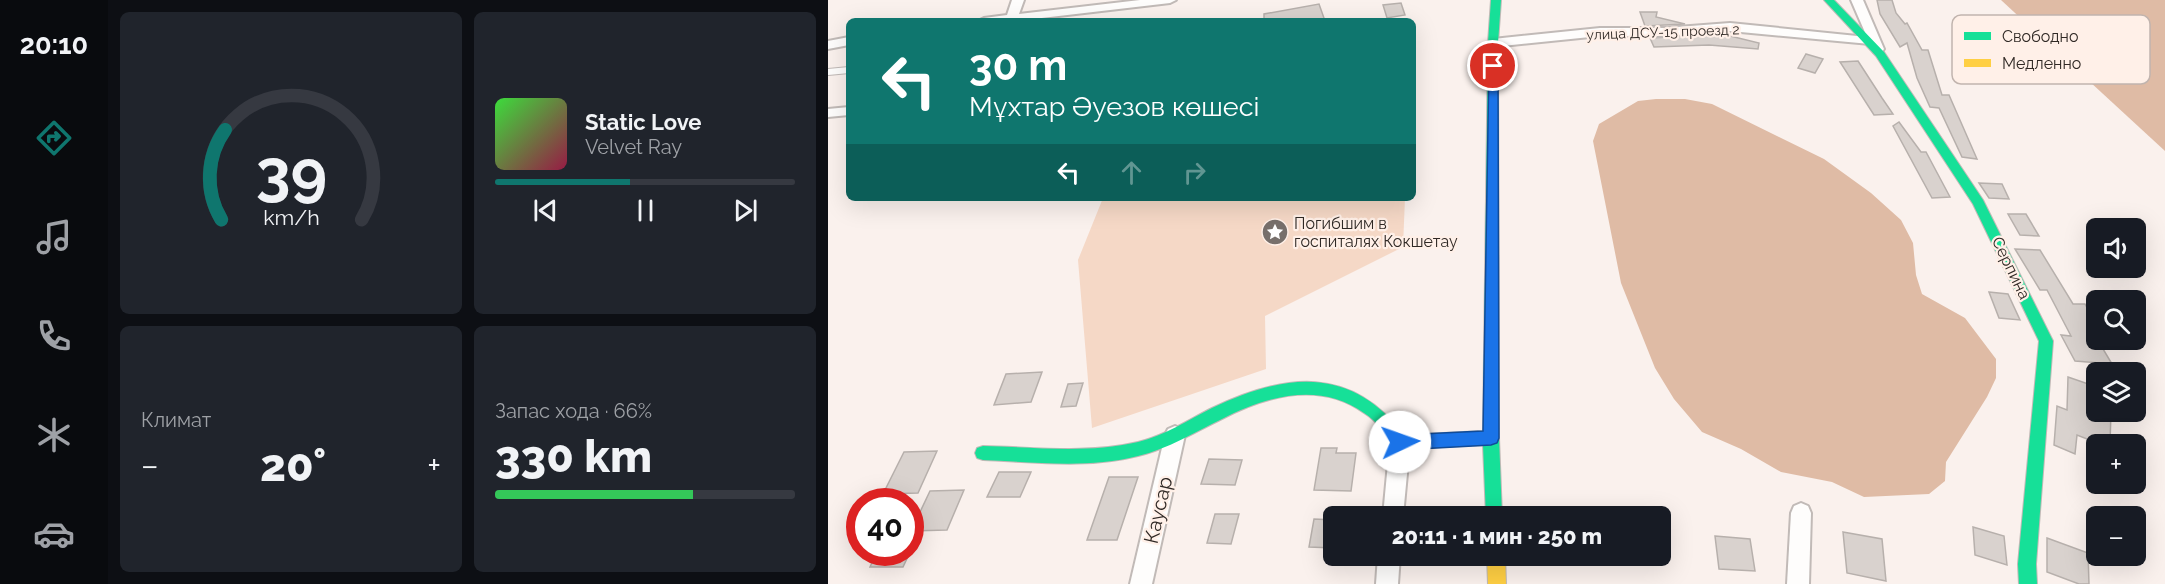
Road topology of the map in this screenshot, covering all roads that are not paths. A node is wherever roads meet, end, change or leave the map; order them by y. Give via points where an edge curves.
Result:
1 (1018, 0) edge
2 (1170, 0) edge
3 (1497, 0) edge
4 (1829, 0) edge
5 (1857, 0) edge
6 (1011, 18) edge
7 (1019, 18) edge
8 (1869, 41) junction
9 (846, 42) edge
10 (1493, 43) junction
11 (828, 45) edge
12 (1880, 54) junction
13 (846, 70) edge
14 (828, 72) edge
15 (846, 111) edge
16 (828, 113) edge
17 (1175, 435) junction
18 (1491, 438) junction
19 (1400, 442) junction
20 (983, 453) dead end
21 (1394, 506) edge
22 (1494, 506) edge
23 (1801, 513) dead end
24 (1388, 566) edge
25 (1496, 566) edge
26 (1141, 584) edge
27 (1387, 584) edge
28 (1497, 584) edge
29 (1798, 584) edge
30 (2028, 584) edge

1 - 6 street
2 - 7 street
3 - 10 street
4 - 8 street, Серпина
5 - 12 street
8 - 10 street, улица ДСУ-15 проезд 2 via 1730,27 1600,32
8 - 12 street, Серпина
9 - 11 street
10 - 18 street
12 - 30 street, Серпина via 1979,203 2046,340
13 - 14 lane
15 - 16 street
17 - 19 street via 1254,397 1300,387 1346,394 1364,403
17 - 20 street via 1115,453
17 - 26 street, Каусар
18 - 19 street
18 - 22 street
19 - 21 street
23 - 29 street
24 - 27 street
25 - 28 street

